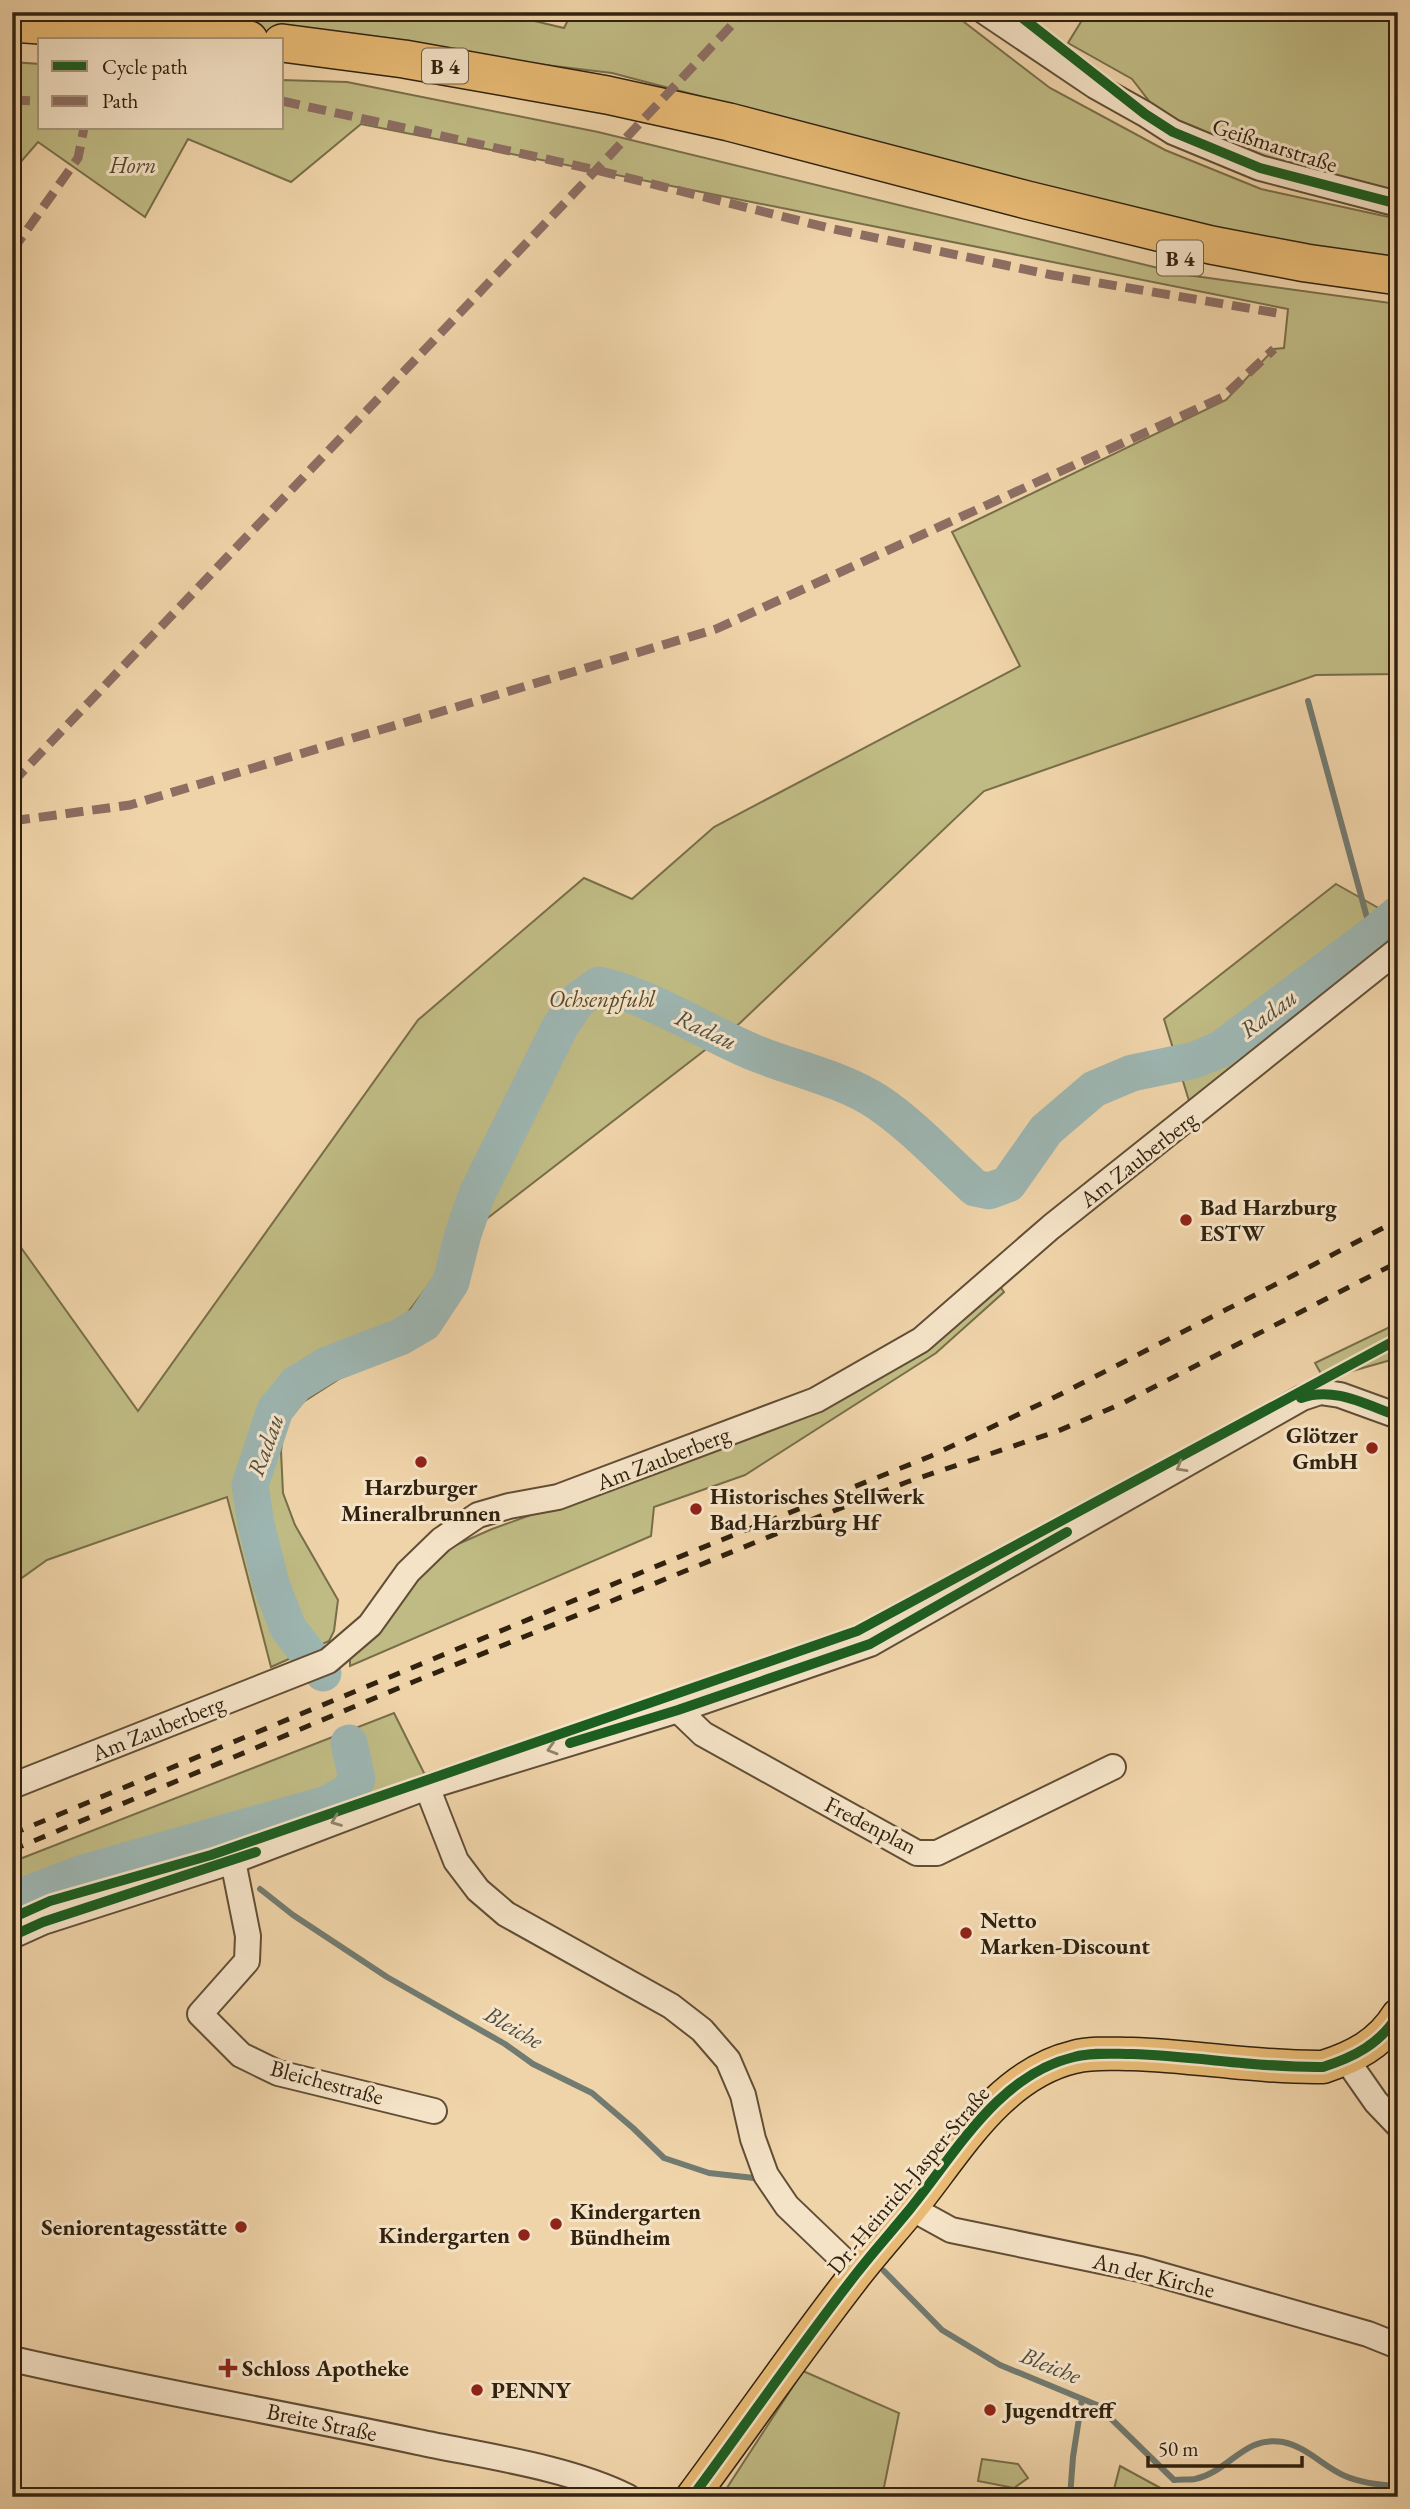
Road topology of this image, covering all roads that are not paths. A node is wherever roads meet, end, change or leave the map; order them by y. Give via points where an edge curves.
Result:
1 (985, 12) edge
2 (12, 23) edge
3 (226, 38) edge
4 (12, 43) edge
5 (284, 43) edge
6 (38, 44) edge
7 (284, 65) edge
8 (605, 105) junction
9 (726, 132) junction
10 (1398, 204) edge
11 (1398, 276) edge
12 (1398, 293) edge
13 (1398, 950) edge
14 (1398, 1416) edge
15 (678, 1710) junction
16 (1113, 1767) dead end
17 (12, 1786) edge
18 (427, 1787) junction
19 (233, 1861) junction
20 (12, 1936) edge
21 (1398, 2015) edge
22 (1346, 2059) junction
23 (434, 2111) dead end
24 (1398, 2125) edge
25 (911, 2208) junction
26 (857, 2273) junction
27 (1398, 2346) edge
28 (12, 2360) edge
29 (628, 2497) edge
30 (692, 2497) edge

1 - 10 street, Geißmarstraße via 1094,86 1174,132 1260,168
2 - 3 highway
4 - 6 highway
5 - 8 highway, B 4 via 404,59
7 - 8 highway, B 4
8 - 9 highway, B 4
9 - 11 highway, B 4 via 1212,245
9 - 12 highway, B 4 via 1155,253 1296,282
13 - 17 street, Am Zauberberg via 1051,1227 921,1339 817,1400 558,1497 478,1515 441,1540 408,1572 370,1625 328,1661
14 -> 15 street via 1340,1395 1320,1392 1302,1398 870,1644
15 - 16 street, Fredenplan via 703,1734 917,1853 937,1853
15 -> 18 street
18 -> 19 street
18 - 26 street via 456,1861 478,1890 506,1914 671,2006 702,2030 728,2060 766,2175 787,2206
19 - 20 street
19 - 23 street, Bleichestraße via 248,1936 247,1961 200,2014 241,2055 278,2073
21 - 22 main road, Dr.-Heinrich-Jasper-Straße via 1387,2032
22 - 24 street
22 - 25 main road, Dr.-Heinrich-Jasper-Straße via 1305,2067 1101,2053 1048,2065 989,2111
25 - 26 main road, Dr.-Heinrich-Jasper-Straße
25 - 27 street, An der Kirche via 951,2230 1140,2269
26 - 30 main road, Dr.-Heinrich-Jasper-Straße
28 - 29 street, Breite Straße via 481,2454 582,2479

